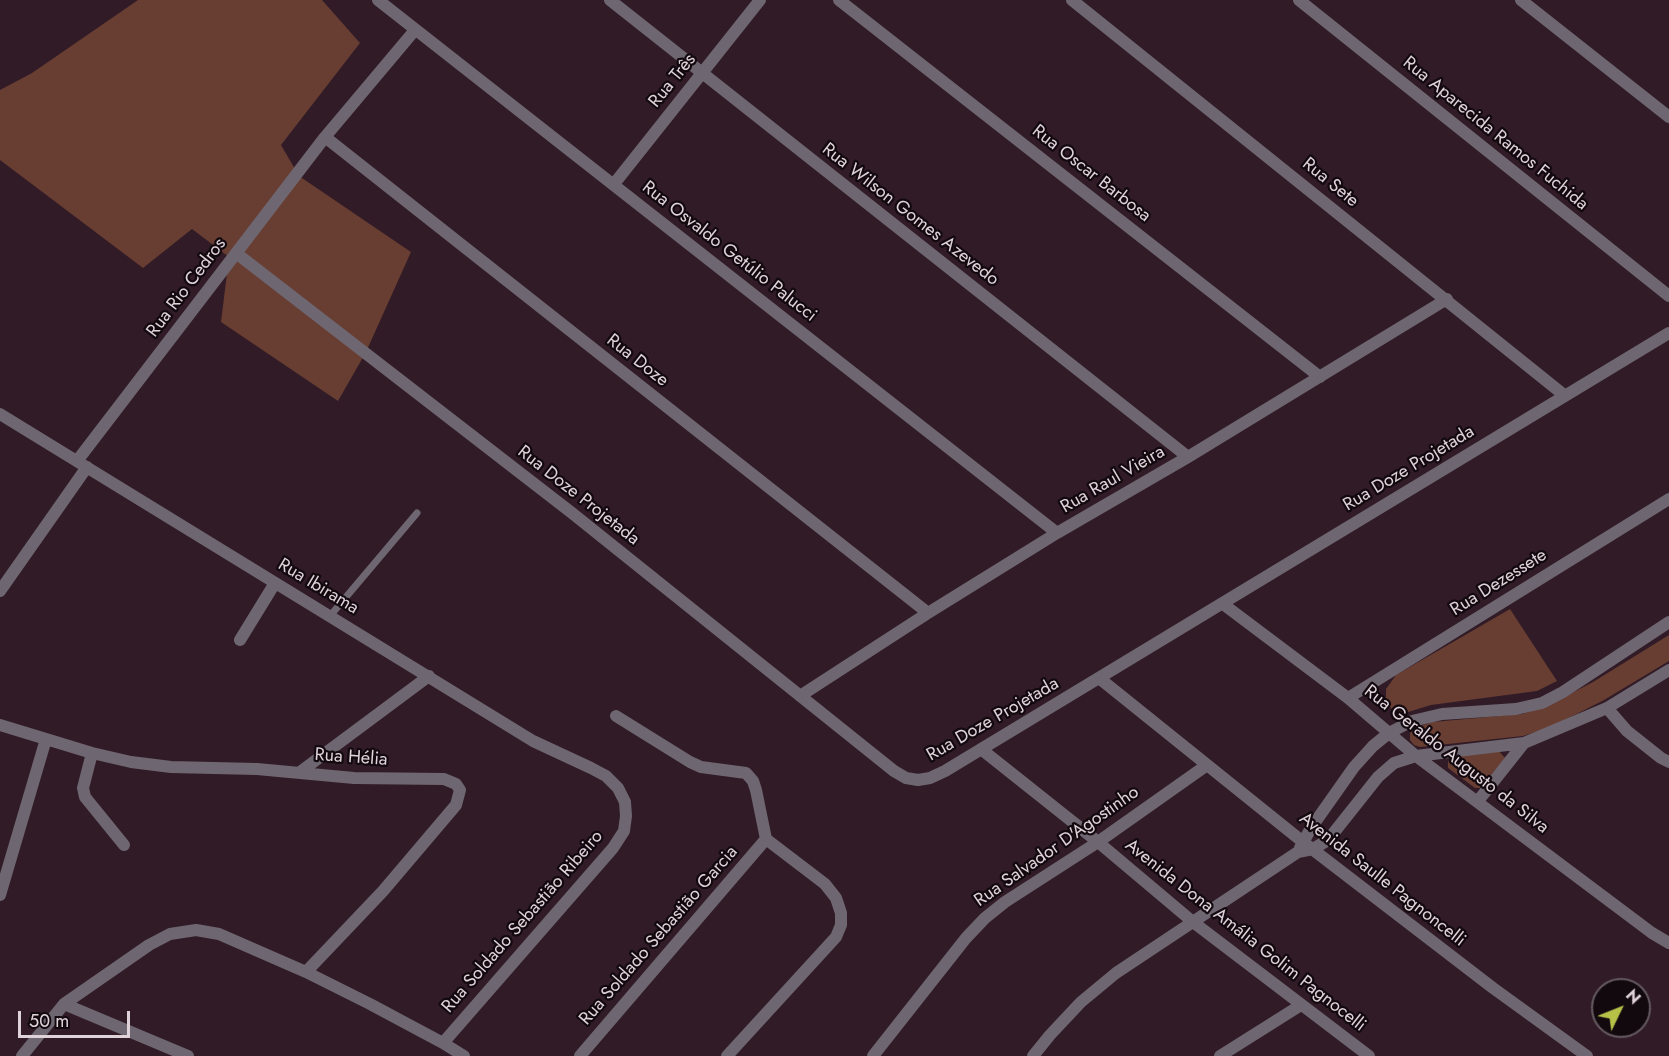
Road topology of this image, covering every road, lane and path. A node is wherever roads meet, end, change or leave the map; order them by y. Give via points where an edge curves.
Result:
1 (378, 0) edge
2 (610, 0) edge
3 (760, 0) edge
4 (839, 0) edge
5 (1072, 0) edge
6 (1299, 0) edge
7 (1521, 0) edge
8 (416, 30) junction
9 (702, 74) junction
10 (1669, 117) edge
11 (325, 137) junction
12 (614, 184) junction
13 (236, 253) junction
14 (1669, 296) edge
15 (1447, 299) junction
16 (1669, 333) edge
17 (1320, 377) junction
18 (1564, 395) junction
19 (0, 414) edge
20 (1188, 457) junction
21 (82, 464) junction
22 (1669, 499) edge
23 (417, 513) dead end
24 (1057, 533) junction
25 (276, 583) junction
26 (0, 591) edge
27 (1223, 604) junction
28 (928, 613) junction
29 (330, 616) junction
30 (1669, 622) edge
31 (240, 640) dead end
32 (1669, 670) edge
33 (429, 676) junction
34 (1099, 678) junction
35 (800, 696) junction
36 (1348, 698) junction
37 (1607, 708) junction
38 (616, 716) dead end
39 (0, 725) edge
40 (1389, 732) junction
41 (46, 740) junction
42 (1524, 743) junction
43 (981, 749) junction
44 (92, 753) junction
45 (1416, 756) junction
46 (1669, 762) edge
47 (1207, 765) junction
48 (300, 772) junction
49 (618, 788) joint
50 (1478, 801) junction
51 (766, 839) junction
52 (1098, 842) junction
53 (124, 845) dead end
54 (1304, 848) junction
55 (0, 895) edge
56 (1193, 922) junction
57 (1669, 929) edge
58 (1652, 933) junction
59 (1669, 943) edge
60 (306, 972) junction
61 (64, 1004) junction
62 (1301, 1005) junction
63 (443, 1042) junction
64 (22, 1056) edge
65 (188, 1056) edge
66 (464, 1056) edge
67 (580, 1056) edge
68 (727, 1056) edge
69 (873, 1056) edge
70 (1033, 1056) edge
71 (1220, 1056) edge
72 (1369, 1056) edge
73 (1587, 1056) edge

1 - 8 street, Rua Osvaldo Getúlio Palucci
2 - 9 street, Rua Wilson Gomes Azevedo
3 - 9 street, Rua Três
4 - 17 street, Rua Oscar Barbosa
5 - 15 street, Rua Sete
6 - 14 street, Rua Aparecida Ramos Fuchida
7 - 10 street
8 - 11 street, Rua Rio Cedros
8 - 12 street, Rua Osvaldo Getúlio Palucci
9 - 12 street, Rua Três
9 - 20 street, Rua Wilson Gomes Azevedo
11 - 13 street, Rua Rio Cedros
11 - 28 street, Rua Doze
12 - 24 street, Rua Osvaldo Getúlio Palucci
13 - 21 street, Rua Rio Cedros
13 - 35 street, Rua Doze Projetada
15 - 17 street, Rua Raul Vieira
15 - 18 street, Rua Sete
16 - 18 street, Rua Doze Projetada
17 - 20 street, Rua Raul Vieira
18 - 27 street, Rua Doze Projetada
19 - 21 street, Rua Ibirama
20 - 24 street, Rua Raul Vieira
21 - 25 street, Rua Ibirama
21 - 26 street, Rua Rio Cedros
22 - 36 street, Rua Dezessete
23 - 29 lane
24 - 28 street, Rua Raul Vieira
25 - 29 street, Rua Ibirama
25 - 31 street
27 - 34 street, Rua Doze Projetada
27 - 36 street, Rua Geraldo Augusto da Silva
28 - 35 street, Rua Raul Vieira
29 - 33 street, Rua Ibirama
30 - 40 street via 1542,703 1516,709 1442,714 1412,721
32 - 37 street
33 - 48 street
33 - 49 street, Rua Ibirama via 533,741 606,776
34 - 43 street, Rua Doze Projetada
34 - 47 street, Avenida Saulle Pagnoncelli
35 - 43 street, Rua Doze Projetada via 906,778 930,778
36 - 40 street, Rua Geraldo Augusto da Silva
37 - 42 street
37 - 46 street via 1627,731
38 - 51 street via 690,762 746,773 756,790
39 - 41 street, Rua Hélia
40 - 45 street, Rua Geraldo Augusto da Silva
40 - 54 street via 1354,767
41 - 44 street, Rua Hélia
41 - 55 street
42 - 45 street
42 - 50 street
43 - 52 street, Avenida Dona Amália Golim Pagnocelli
44 - 48 street, Rua Hélia via 171,767
44 - 53 street via 83,788 85,797
45 - 50 street, Rua Geraldo Augusto da Silva
45 - 54 street via 1394,763 1378,777 1328,840
47 - 52 street, Rua Salvador D'Agostinho
47 - 54 street, Avenida Saulle Pagnoncelli
48 - 60 street, Rua Hélia via 354,778 444,779 460,790 456,805
49 - 63 street, Rua Soldado Sebastião Ribeiro via 627,816 614,848
50 - 58 street, Rua Geraldo Augusto da Silva
51 - 67 street, Rua Soldado Sebastião Garcia
51 - 68 street via 825,884 836,898 841,924 836,937
52 - 56 street, Avenida Dona Amália Golim Pagnocelli
52 - 69 street, Rua Salvador D'Agostinho via 985,918
54 - 56 street
54 - 73 street, Avenida Saulle Pagnoncelli
56 - 62 street, Avenida Dona Amália Golim Pagnocelli
56 - 70 street via 1080,1002
57 - 58 street
58 - 59 street, Rua Geraldo Augusto da Silva
60 - 61 street via 219,934 196,930 170,934 149,945
60 - 63 street
61 - 64 street
61 - 65 street
62 - 71 street
62 - 72 street, Avenida Dona Amália Golim Pagnocelli
63 - 66 street

